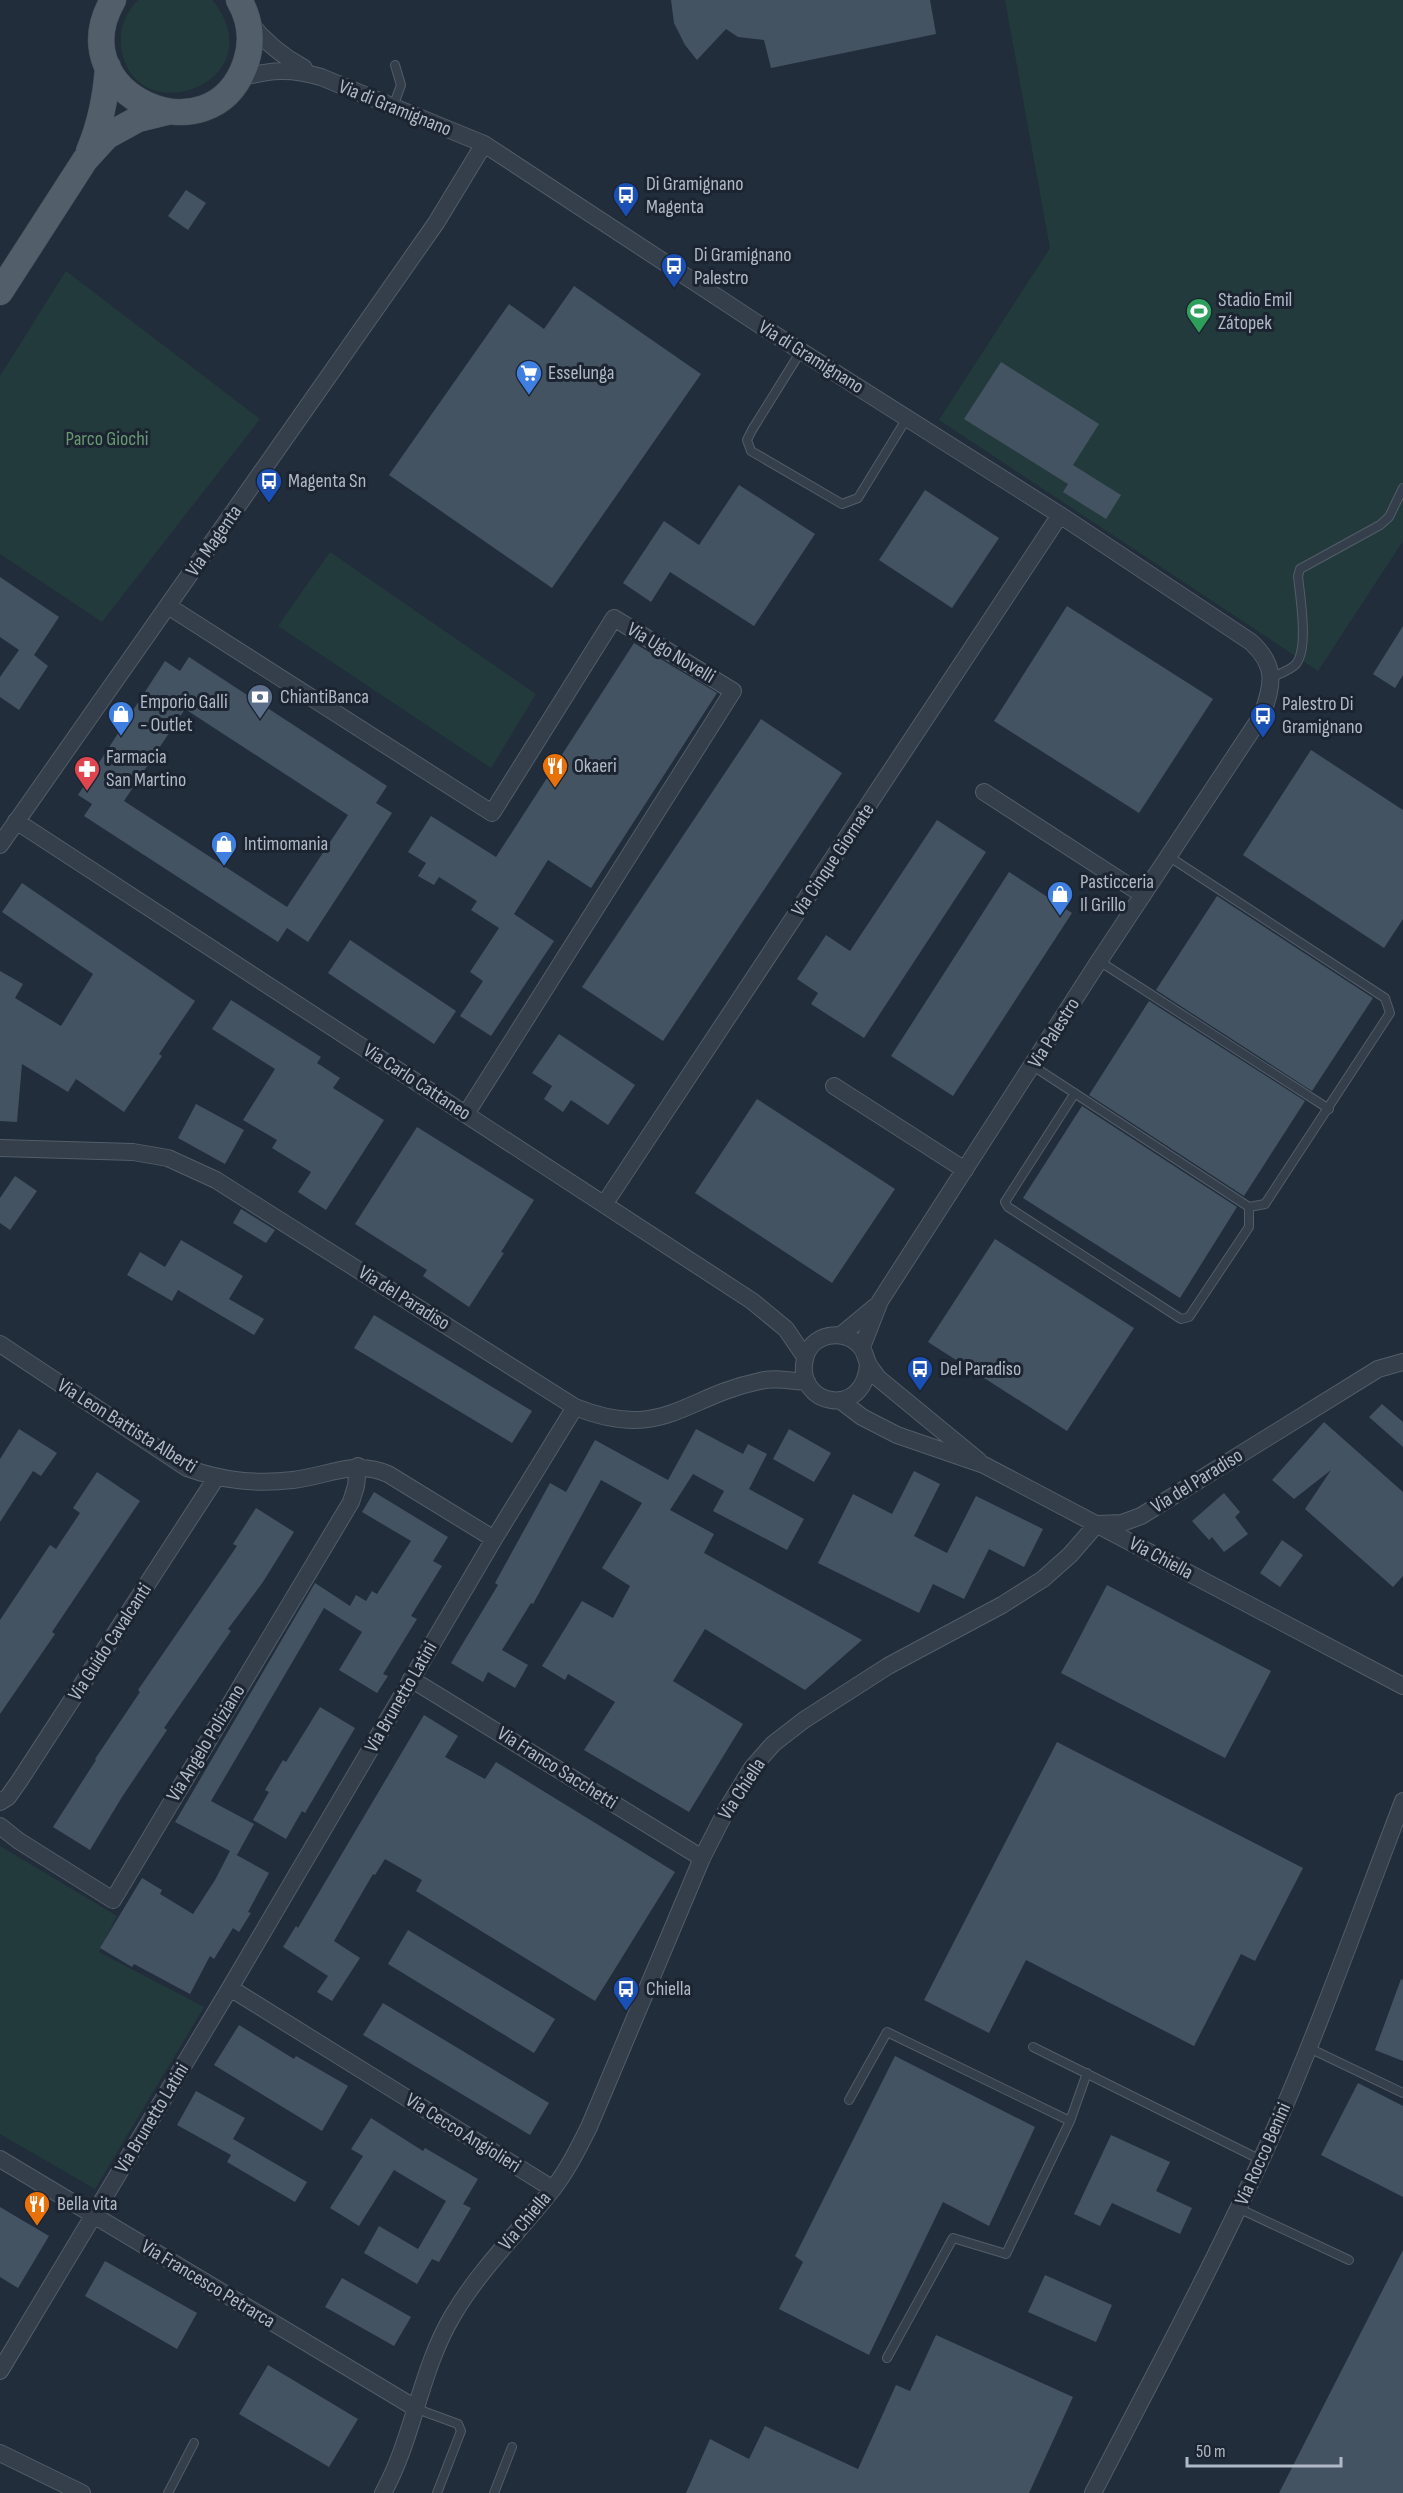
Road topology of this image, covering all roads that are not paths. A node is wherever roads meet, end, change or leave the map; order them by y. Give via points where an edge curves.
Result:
1 (113, 0) edge
2 (243, 9) edge
3 (395, 64) dead end
4 (108, 67) junction
5 (321, 77) junction
6 (239, 78) junction
7 (393, 107) junction
8 (167, 112) junction
9 (484, 144) junction
10 (85, 160) junction
11 (0, 292) edge
12 (801, 351) junction
13 (907, 418) junction
14 (1403, 488) edge
15 (1400, 498) edge
16 (1060, 515) junction
17 (168, 606) junction
18 (1272, 677) junction
19 (984, 792) dead end
20 (16, 821) junction
21 (0, 845) edge
22 (1168, 856) junction
23 (1143, 895) junction
24 (1099, 961) junction
25 (1033, 1066) junction
26 (834, 1086) dead end
27 (1075, 1094) junction
28 (1329, 1108) junction
29 (466, 1114) junction
30 (0, 1148) edge
31 (965, 1170) junction
32 (605, 1203) junction
33 (1249, 1207) junction
34 (879, 1303) junction
35 (841, 1335) junction
36 (0, 1344) edge
37 (862, 1347) junction
38 (805, 1357) junction
39 (1403, 1362) edge
40 (868, 1363) junction
41 (807, 1382) junction
42 (841, 1401) junction
43 (575, 1407) junction
44 (984, 1465) junction
45 (357, 1466) junction
46 (216, 1479) junction
47 (1097, 1524) junction
48 (494, 1539) junction
49 (411, 1679) junction
50 (1403, 1686) edge
51 (1403, 1801) edge
52 (0, 1802) edge
53 (0, 1826) edge
54 (702, 1858) junction
55 (230, 1988) junction
56 (1033, 2047) dead end
57 (1309, 2048) junction
58 (1088, 2073) junction
59 (1403, 2093) edge
60 (849, 2100) dead end
61 (1070, 2121) junction
62 (0, 2159) edge
63 (1261, 2160) junction
64 (553, 2189) junction
65 (1238, 2208) junction
66 (93, 2215) junction
67 (1349, 2260) dead end
68 (887, 2358) dead end
69 (0, 2371) edge
70 (417, 2409) junction
71 (194, 2443) dead end
72 (512, 2447) dead end
73 (0, 2453) edge
74 (82, 2493) edge
75 (168, 2493) edge
76 (383, 2493) edge
77 (437, 2493) edge
78 (494, 2493) edge
79 (1093, 2493) edge

1 - 4 main road via 103,29
2 - 5 street, Via di Gramignano via 262,38 284,57
2 - 6 main road via 249,49
3 - 7 lane via 401,85
4 - 8 main road via 119,86 136,100
4 - 10 main road via 101,116
5 - 6 street, Via di Gramignano via 280,70
5 - 7 street, Via di Gramignano
6 - 8 main road via 223,96 202,108
7 - 9 street, Via di Gramignano
8 - 10 main road via 121,127
9 - 12 street, Via di Gramignano
9 - 17 street, Via Magenta via 436,223
10 - 11 main road
12 - 13 street, Via di Gramignano
12 - 13 lane via 752,430 747,440 751,451 842,504 858,498
13 - 16 street, Via di Gramignano
14 - 15 lane
15 - 18 lane via 1380,525 1300,569 1301,654 1295,665
16 - 18 street, Via di Gramignano via 1251,642 1262,652
16 - 32 street, Via Cinque Giornate
17 - 20 street, Via Magenta
17 - 29 street, Via Ugo Novelli via 492,813 614,618 733,691
18 - 22 street, Via Palestro via 1262,715
19 - 23 street
20 - 21 street, Via Magenta
20 - 29 street, Via Carlo Cattaneo
22 - 23 street, Via Palestro
22 - 28 lane via 1385,998 1390,1013
23 - 24 street, Via Palestro
24 - 25 street, Via Palestro
24 - 28 lane
25 - 27 lane
25 - 31 street, Via Palestro
26 - 31 street
27 - 33 lane
27 - 33 lane via 1005,1202 1008,1207 1181,1319 1189,1317 1249,1227
28 - 33 lane via 1264,1204
29 - 32 street, Via Carlo Cattaneo
30 - 43 street, Via del Paradiso via 133,1152 168,1158 216,1180
31 - 34 street, Via Palestro
32 - 38 street, Via Carlo Cattaneo via 752,1301 786,1329
34 - 35 street, Via Palestro
34 - 37 street, Via Palestro
35 - 37 street
35 - 38 street via 822,1338
36 - 46 street, Via Leon Battista Alberti via 187,1468
37 - 40 street
38 - 41 street
39 - 47 street, Via del Paradiso via 1378,1369 1141,1515 1122,1523
40 - 42 street via 863,1386
40 - 44 street via 887,1386
41 - 42 street via 820,1397
41 - 43 street, Via del Paradiso via 762,1380 656,1419 618,1420
42 - 44 street via 862,1418 897,1435
43 - 48 street, Via Brunetto Latini
44 - 47 street
45 - 46 street, Via Leon Battista Alberti via 292,1480
45 - 48 street, Via Leon Battista Alberti via 373,1467 388,1474
45 - 53 street, Via Angelo Poliziano via 351,1502 113,1900
46 - 52 street, Via Guido Cavalcanti via 20,1780
47 - 50 street, Via Chiella
47 - 54 street, Via Chiella via 1042,1579 888,1666 773,1744 752,1768
48 - 49 street, Via Brunetto Latini
49 - 54 street, Via Franco Sacchetti
49 - 55 street, Via Brunetto Latini
51 - 57 street, Via Rocco Benini
54 - 64 street, Via Chiella via 589,2127
55 - 64 street, Via Cecco Angiolieri
55 - 66 street, Via Brunetto Latini
56 - 58 lane
57 - 59 lane
57 - 63 street, Via Rocco Benini
58 - 61 lane
58 - 63 lane
60 - 61 lane via 887,2032
61 - 68 lane via 1006,2254 953,2238
62 - 66 street, Via Francesco Petrarca
63 - 65 street, Via Rocco Benini
64 - 70 street, Via Chiella via 470,2286 434,2352
65 - 67 lane
65 - 79 street, Via Rocco Benini
66 - 69 street, Via Brunetto Latini
66 - 70 street, Via Francesco Petrarca
70 - 76 street, Via Chiella
70 - 77 lane via 458,2424 461,2431
71 - 75 lane
72 - 78 lane
73 - 74 street

